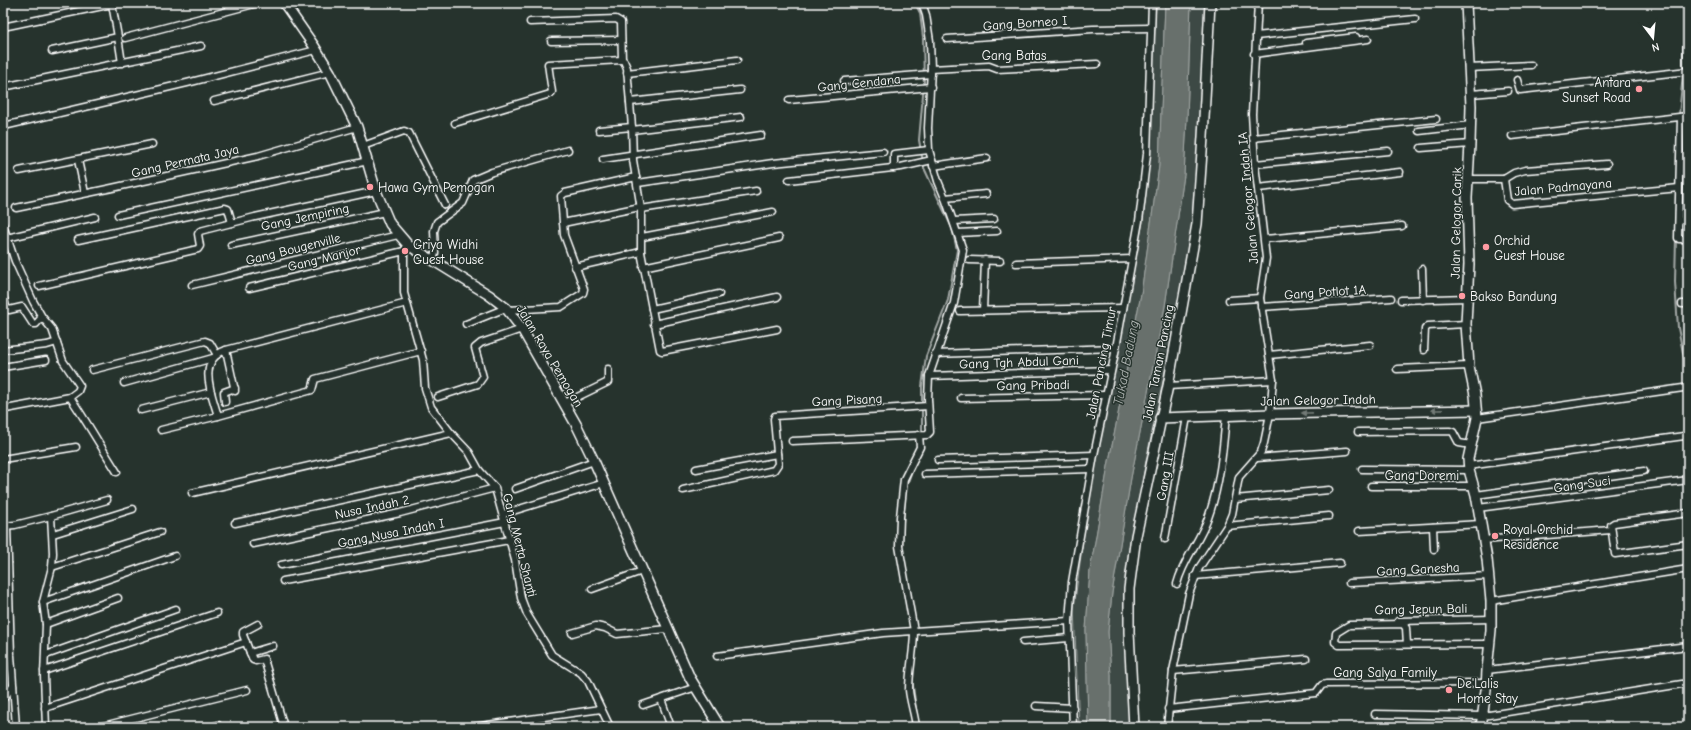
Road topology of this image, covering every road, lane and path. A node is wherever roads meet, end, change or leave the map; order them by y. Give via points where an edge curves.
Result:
1 (258, 3) edge
2 (284, 3) edge
3 (922, 3) edge
4 (1152, 3) edge
5 (1210, 3) edge
6 (1258, 3) edge
7 (1466, 3) edge
8 (115, 4) edge
9 (1415, 19) dead end
10 (530, 22) dead end
11 (3, 27) edge
12 (1151, 28) junction
13 (1256, 36) junction
14 (118, 37) junction
15 (1357, 37) dead end
16 (126, 38) dead end
17 (947, 39) dead end
18 (1368, 39) dead end
19 (621, 40) junction
20 (551, 42) dead end
21 (201, 46) dead end
22 (316, 50) junction
23 (52, 51) dead end
24 (1254, 53) junction
25 (622, 60) junction
26 (737, 60) dead end
27 (122, 63) junction
28 (1097, 64) dead end
29 (1531, 65) dead end
30 (1469, 68) junction
31 (1688, 71) edge
32 (330, 72) junction
33 (627, 73) junction
34 (928, 73) junction
35 (1517, 80) dead end
36 (844, 81) dead end
37 (3, 87) edge
38 (926, 87) junction
39 (740, 90) dead end
40 (1508, 91) dead end
41 (1471, 94) junction
42 (789, 100) dead end
43 (214, 101) dead end
44 (630, 102) junction
45 (1688, 116) edge
46 (741, 117) dead end
47 (1681, 117) junction
48 (1436, 119) dead end
49 (455, 123) dead end
50 (1471, 125) junction
51 (4, 126) edge
52 (357, 127) junction
53 (632, 128) junction
54 (599, 130) dead end
55 (1419, 131) dead end
56 (762, 135) dead end
57 (1512, 136) dead end
58 (1253, 138) junction
59 (152, 144) dead end
60 (1470, 144) junction
61 (363, 146) junction
62 (1421, 148) dead end
63 (568, 150) dead end
64 (928, 150) junction
65 (1388, 151) dead end
66 (883, 152) dead end
67 (633, 155) junction
68 (987, 158) dead end
69 (603, 159) dead end
70 (78, 160) junction
71 (368, 160) junction
72 (931, 162) junction
73 (1255, 164) junction
74 (1607, 164) dead end
75 (894, 168) junction
76 (19, 171) dead end
77 (1400, 172) dead end
78 (1468, 179) junction
79 (1504, 179) junction
80 (637, 180) junction
81 (789, 180) dead end
82 (1258, 188) junction
83 (1679, 188) junction
84 (376, 190) junction
85 (756, 191) dead end
86 (86, 193) junction
87 (986, 194) dead end
88 (945, 198) junction
89 (446, 205) dead end
90 (16, 208) dead end
91 (641, 208) junction
92 (385, 212) junction
93 (772, 212) dead end
94 (118, 215) dead end
95 (95, 217) dead end
96 (994, 219) dead end
97 (1688, 220) edge
98 (954, 221) junction
99 (1679, 221) junction
100 (232, 223) junction
101 (563, 223) junction
102 (3, 225) edge
103 (1402, 226) dead end
104 (997, 231) dead end
105 (958, 233) junction
106 (398, 235) junction
107 (642, 237) junction
108 (7, 238) junction
109 (778, 238) dead end
110 (1265, 238) junction
111 (1688, 239) edge
112 (78, 240) dead end
113 (231, 245) dead end
114 (406, 248) junction
115 (641, 252) junction
116 (1132, 259) junction
117 (969, 260) dead end
118 (985, 260) junction
119 (433, 261) junction
120 (1000, 261) dead end
121 (1016, 263) dead end
122 (575, 267) junction
123 (643, 268) junction
124 (1422, 269) dead end
125 (192, 284) dead end
126 (39, 286) dead end
127 (249, 288) dead end
128 (719, 294) dead end
129 (3, 295) edge
130 (777, 297) dead end
131 (1260, 298) junction
132 (1391, 298) dead end
133 (1467, 298) junction
134 (1229, 300) dead end
135 (1401, 300) dead end
136 (1423, 300) junction
137 (406, 303) junction
138 (1261, 307) junction
139 (1123, 308) junction
140 (507, 309) junction
141 (652, 309) junction
142 (983, 311) junction
143 (960, 312) dead end
144 (42, 317) junction
145 (466, 324) dead end
146 (654, 324) junction
147 (1466, 324) junction
148 (522, 329) junction
149 (777, 329) dead end
150 (57, 342) junction
151 (1370, 345) dead end
152 (1116, 348) junction
153 (3, 350) edge
154 (226, 350) junction
155 (1424, 350) dead end
156 (421, 352) junction
157 (935, 354) junction
158 (1270, 355) junction
159 (215, 356) junction
160 (46, 360) dead end
161 (1469, 366) junction
162 (3, 367) edge
163 (608, 369) dead end
164 (1397, 369) dead end
165 (92, 370) dead end
166 (1111, 370) junction
167 (929, 376) junction
168 (1273, 380) junction
169 (124, 382) dead end
170 (1168, 386) junction
171 (1683, 388) dead end
172 (211, 392) junction
173 (1105, 395) junction
174 (70, 397) junction
175 (438, 397) dead end
176 (961, 398) dead end
177 (225, 402) dead end
178 (565, 403) junction
179 (3, 404) edge
180 (924, 407) junction
181 (141, 410) dead end
182 (1270, 414) junction
183 (1477, 414) junction
184 (1226, 415) junction
185 (218, 416) junction
186 (1187, 417) junction
187 (1160, 418) junction
188 (161, 430) dead end
189 (1358, 432) dead end
190 (451, 433) junction
191 (922, 435) junction
192 (1684, 436) dead end
193 (792, 441) dead end
194 (1470, 445) junction
195 (76, 446) dead end
196 (1346, 452) dead end
197 (777, 454) junction
198 (1094, 455) junction
199 (1257, 458) junction
200 (3, 459) edge
201 (938, 460) dead end
202 (594, 461) junction
203 (1468, 468) junction
204 (696, 469) dead end
205 (1091, 469) junction
206 (1362, 469) dead end
207 (479, 470) junction
208 (1644, 471) dead end
209 (118, 472) dead end
210 (925, 474) dead end
211 (1688, 480) edge
212 (604, 483) junction
213 (1371, 486) dead end
214 (1473, 486) junction
215 (495, 488) junction
216 (515, 489) dead end
217 (683, 490) dead end
218 (1329, 490) dead end
219 (192, 493) dead end
220 (1476, 495) junction
221 (1235, 499) junction
222 (107, 500) dead end
223 (1478, 508) junction
224 (133, 509) dead end
225 (506, 513) junction
226 (1688, 513) edge
227 (51, 516) junction
228 (1329, 516) dead end
229 (505, 522) junction
230 (236, 523) dead end
231 (1481, 524) junction
232 (1227, 526) junction
233 (5, 527) edge
234 (1433, 527) junction
235 (1611, 530) junction
236 (1359, 531) dead end
237 (160, 532) dead end
238 (53, 534) junction
239 (1165, 539) dead end
240 (510, 540) junction
241 (1484, 540) junction
242 (253, 544) dead end
243 (1688, 544) edge
244 (1434, 549) dead end
245 (175, 556) dead end
246 (1340, 563) dead end
247 (281, 565) dead end
248 (52, 567) junction
249 (1688, 569) edge
250 (642, 571) junction
251 (1195, 576) junction
252 (1488, 576) junction
253 (283, 582) dead end
254 (1349, 583) dead end
255 (1176, 584) dead end
256 (592, 589) dead end
257 (118, 598) dead end
258 (43, 602) junction
259 (1491, 602) junction
260 (176, 609) dead end
261 (217, 613) dead end
262 (1491, 619) junction
263 (1352, 621) dead end
264 (1069, 622) junction
265 (46, 624) junction
266 (258, 624) dead end
267 (667, 629) junction
268 (916, 631) junction
269 (572, 633) dead end
270 (1069, 638) junction
271 (246, 642) junction
272 (1023, 642) dead end
273 (1407, 644) junction
274 (1489, 644) junction
275 (273, 646) dead end
276 (1688, 646) edge
277 (250, 653) junction
278 (46, 655) junction
279 (717, 656) dead end
280 (1306, 659) dead end
281 (1487, 670) junction
282 (44, 671) junction
283 (1173, 672) junction
284 (1487, 683) junction
285 (1688, 683) edge
286 (12, 686) junction
287 (696, 687) junction
288 (247, 690) dead end
289 (3, 699) edge
290 (661, 699) junction
291 (643, 705) dead end
292 (1036, 706) dead end
293 (45, 708) junction
294 (1073, 708) junction
295 (602, 709) junction
296 (1168, 709) junction
297 (1375, 714) dead end
298 (1483, 716) junction
299 (3, 722) edge
300 (218, 725) dead end
301 (3, 727) edge
302 (16, 727) edge
303 (46, 727) edge
304 (99, 727) edge
305 (211, 727) edge
306 (284, 727) edge
307 (473, 727) edge
308 (610, 727) edge
309 (671, 727) edge
310 (720, 727) edge
311 (916, 727) edge
312 (1074, 727) edge
313 (1134, 727) edge
314 (1167, 727) edge
315 (1481, 727) edge

1 - 16 street
2 - 22 street, Jalan Raya Pemogan
3 - 34 street via 928,24
4 - 12 street, Jalan Pancing Timur
5 - 170 street, Jalan Taman Pancing via 1204,137 1196,224
6 - 13 street, Jalan Gelogor Indah IA
7 - 30 street, Jalan Gelogor Carik
8 - 11 street
8 - 14 street
9 - 13 street
10 - 19 street via 618,20 621,24
12 - 17 street, Gang Borneo I
12 - 116 street, Jalan Pancing Timur via 1147,154
13 - 24 street, Jalan Gelogor Indah IA
14 - 23 street
14 - 27 street
15 - 24 street
18 - 24 street
19 - 20 street
19 - 25 street
21 - 27 street
22 - 32 street, Jalan Raya Pemogan
22 - 51 street
24 - 58 street, Jalan Gelogor Indah IA
25 - 33 street
25 - 49 street via 548,64 552,92 550,94
26 - 33 street
27 - 37 street
28 - 34 street, Gang Batas via 998,69 989,66
29 - 30 street
30 - 41 street, Jalan Gelogor Carik
31 - 35 street via 1520,90
32 - 43 street
32 - 52 street, Jalan Raya Pemogan
33 - 44 street
34 - 36 street, Gang Batas
34 - 38 street
38 - 42 street, Gang Cendana
38 - 64 street
39 - 44 street
40 - 41 street
41 - 50 street, Jalan Gelogor Carik
44 - 53 street
45 - 47 street
46 - 53 street
47 - 57 street
47 - 83 street
48 - 58 street
50 - 55 street
50 - 60 street, Jalan Gelogor Carik
52 - 61 street, Jalan Raya Pemogan
52 - 86 street, Gang Permata Jaya via 258,156
53 - 54 street
53 - 67 street
56 - 67 street
58 - 73 street, Jalan Gelogor Indah IA
59 - 70 street
60 - 62 street
60 - 78 street, Jalan Gelogor Carik
61 - 71 street, Jalan Raya Pemogan
61 - 89 street via 401,132 409,133
63 - 119 street via 492,172 474,180 463,203 437,222 434,231
64 - 72 street
64 - 75 street via 894,154
65 - 73 street
66 - 80 street
67 - 69 street
67 - 80 street
68 - 72 street
70 - 76 street
70 - 86 street
71 - 84 street, Jalan Raya Pemogan
71 - 94 street
72 - 75 street
72 - 88 street
73 - 82 street, Jalan Gelogor Indah IA
74 - 79 street via 1525,170
75 - 81 street
77 - 82 street
78 - 79 street, Jalan Padmayana
78 - 133 street, Jalan Gelogor Carik
79 - 83 street, Jalan Padmayana via 1507,200 1512,204
80 - 91 street
80 - 101 street via 563,194
82 - 110 street, Jalan Gelogor Indah IA
83 - 99 street
84 - 92 street, Jalan Raya Pemogan
84 - 100 street
85 - 91 street
86 - 90 street, Gang Permata Jaya
87 - 88 street
88 - 98 street
91 - 101 street
91 - 107 street
92 - 106 street, Jalan Raya Pemogan
92 - 113 street, Gang Jempiring
93 - 107 street
95 - 108 street
96 - 98 street
97 - 99 street
98 - 105 street
99 - 111 street via 1679,239
100 - 112 street via 228,209 225,208
100 - 126 street via 200,231 198,249
101 - 122 street via 564,235
102 - 108 street
103 - 110 street
104 - 105 street
105 - 157 street via 963,256 954,303
106 - 114 street, Jalan Raya Pemogan
106 - 125 street, Gang Bougenville
107 - 115 street
108 - 144 street via 15,261
109 - 123 street
110 - 131 street, Jalan Gelogor Indah IA via 1266,258
114 - 119 street, Jalan Raya Pemogan
114 - 127 street, Gang Manjor
114 - 137 street, Gang Merta Shanti via 403,282
115 - 122 street
115 - 123 street
116 - 121 street
116 - 139 street, Jalan Pancing Timur
117 - 118 street
118 - 120 street
118 - 142 street
119 - 140 street, Jalan Raya Pemogan
122 - 140 street via 584,291 561,307
123 - 141 street
124 - 136 street
128 - 141 street
129 - 144 street via 9,310 22,307 33,324
130 - 146 street
131 - 134 street
131 - 138 street, Jalan Gelogor Indah IA
132 - 138 street, Gang Potlot 1A
133 - 136 street
133 - 147 street, Jalan Gelogor Carik
135 - 136 street
137 - 154 street
137 - 156 street, Gang Merta Shanti via 412,314
138 - 158 street, Jalan Gelogor Indah IA
139 - 142 street
139 - 152 street, Jalan Pancing Timur
140 - 145 street
140 - 148 street, Jalan Raya Pemogan
141 - 146 street
142 - 143 street
144 - 150 street via 52,329
146 - 149 street via 662,351
147 - 155 street via 1428,326 1425,329
147 - 161 street, Jalan Gelogor Carik
148 - 175 street via 481,343 475,348 483,377 478,384
148 - 178 street, Jalan Raya Pemogan
150 - 153 street
150 - 174 street via 63,361 80,386
151 - 158 street
152 - 157 street
152 - 166 street, Jalan Pancing Timur
154 - 159 street
154 - 177 street via 235,389 224,392
156 - 185 street via 315,379 312,390
156 - 190 street, Gang Merta Shanti via 427,398 436,415
157 - 167 street
158 - 168 street, Jalan Gelogor Indah IA
159 - 165 street via 210,343 205,341
159 - 169 street
159 - 172 street via 207,372
160 - 162 street
161 - 164 street
161 - 183 street, Jalan Gelogor Carik
163 - 178 street via 608,382
166 - 167 street, Gang Tgh Abdul Gani
166 - 173 street, Jalan Pancing Timur
167 - 180 street
168 - 170 street
168 - 182 street, Jalan Gelogor Indah IA
170 - 187 street, Jalan Taman Pancing
171 - 183 street
172 - 181 street
172 - 185 street
173 - 176 street, Gang Pribadi
173 - 198 street, Jalan Pancing Timur
174 - 179 street via 6,409
174 - 209 street
178 - 202 street, Jalan Raya Pemogan
180 - 191 street via 930,432
180 - 197 street, Gang Pisang via 775,416
183 -> 182 street, Jalan Gelogor Indah
182 - 184 street, Jalan Gelogor Indah
182 - 199 street, Jalan Gelogor Indah IA via 1264,443
183 - 194 street, Jalan Gelogor Carik
184 - 186 street, Jalan Gelogor Indah
184 - 255 street via 1222,456 1210,513 1180,570
185 - 188 street
186 - 187 street, Jalan Gelogor Indah
186 - 239 street, Gang III
187 - 313 street, Jalan Taman Pancing via 1136,536 1129,589
189 - 194 street via 1450,431 1459,443
190 - 207 street, Gang Merta Shanti via 469,452
190 - 219 street
191 - 193 street
191 - 268 street via 920,448 904,479 898,546
192 - 203 street
194 - 203 street, Jalan Gelogor Carik
195 - 200 street
196 - 199 street
197 - 204 street
197 - 217 street via 778,464 774,470
198 - 201 street
198 - 205 street, Jalan Pancing Timur
199 - 221 street via 1239,477
202 - 212 street, Jalan Raya Pemogan
202 - 216 street
203 - 206 street
203 - 214 street, Jalan Gelogor Carik
205 - 210 street
205 - 264 street, Jalan Pancing Timur via 1072,582
207 - 215 street, Gang Merta Shanti
207 - 230 street
208 - 220 street
211 - 223 street, Gang Suci
212 - 225 street
212 - 250 street, Jalan Raya Pemogan
213 - 214 street, Gang Doremi
214 - 220 street, Jalan Gelogor Carik
215 - 225 street, Gang Merta Shanti
215 - 242 street, Nusa Indah 2 via 400,513
218 - 221 street
220 - 223 street, Jalan Gelogor Carik
221 - 232 street
222 - 227 street
223 - 231 street, Jalan Gelogor Carik
224 - 238 street
225 - 229 street, Gang Merta Shanti
226 - 235 street via 1614,523
227 - 233 street
227 - 238 street
228 - 232 street
229 - 240 street, Gang Merta Shanti
229 - 247 street, Gang Nusa Indah I
231 - 234 street
231 - 241 street, Jalan Gelogor Carik
232 - 251 street
233 - 286 street
234 - 236 street
234 - 244 street
235 - 241 street
235 - 243 street via 1615,554
237 - 248 street
238 - 248 street
240 - 253 street
240 - 295 street, Gang Merta Shanti via 521,598 527,614 552,655 581,673 588,681
241 - 252 street, Jalan Gelogor Carik
245 - 258 street
246 - 251 street
248 - 258 street
249 - 259 street
250 - 256 street
250 - 267 street, Jalan Raya Pemogan
251 - 283 street
252 - 254 street, Gang Ganesha
252 - 259 street, Jalan Gelogor Carik
257 - 265 street
258 - 265 street
259 - 262 street, Jalan Gelogor Carik
260 - 278 street
261 - 282 street
262 - 263 street, Gang Jepun Bali
262 - 274 street, Jalan Gelogor Carik
264 - 268 street
264 - 270 street, Jalan Pancing Timur
265 - 278 street
266 - 271 street via 243,632
267 - 269 street via 617,634 596,626
267 - 287 street, Jalan Raya Pemogan
268 - 279 street via 860,636
268 - 311 street via 909,672 909,692
270 - 272 street
270 - 294 street, Jalan Pancing Timur
271 - 277 street
271 - 293 street
273 - 273 street via 1339,645 1335,642 1336,632 1349,624 1404,624
273 - 274 street
274 - 281 street, Jalan Gelogor Carik
275 - 277 street
276 - 281 street
277 - 306 street via 256,662 264,659
278 - 282 street
280 - 283 street
281 - 284 street, Jalan Gelogor Carik
282 - 293 street
283 - 296 street
284 - 296 street, Gang Salya Family via 1326,684 1316,693
284 - 298 street, Jalan Gelogor Carik
285 - 298 street
286 - 289 street
286 - 302 street
287 - 290 street
287 - 310 street, Jalan Raya Pemogan
288 - 304 street
290 - 291 street
290 - 309 street
292 - 294 street
293 - 303 street
294 - 312 street, Jalan Pancing Timur
295 - 307 street
295 - 308 street, Gang Merta Shanti
296 - 314 street
297 - 298 street
298 - 315 street, Jalan Gelogor Carik
299 - 301 street
300 - 305 street

